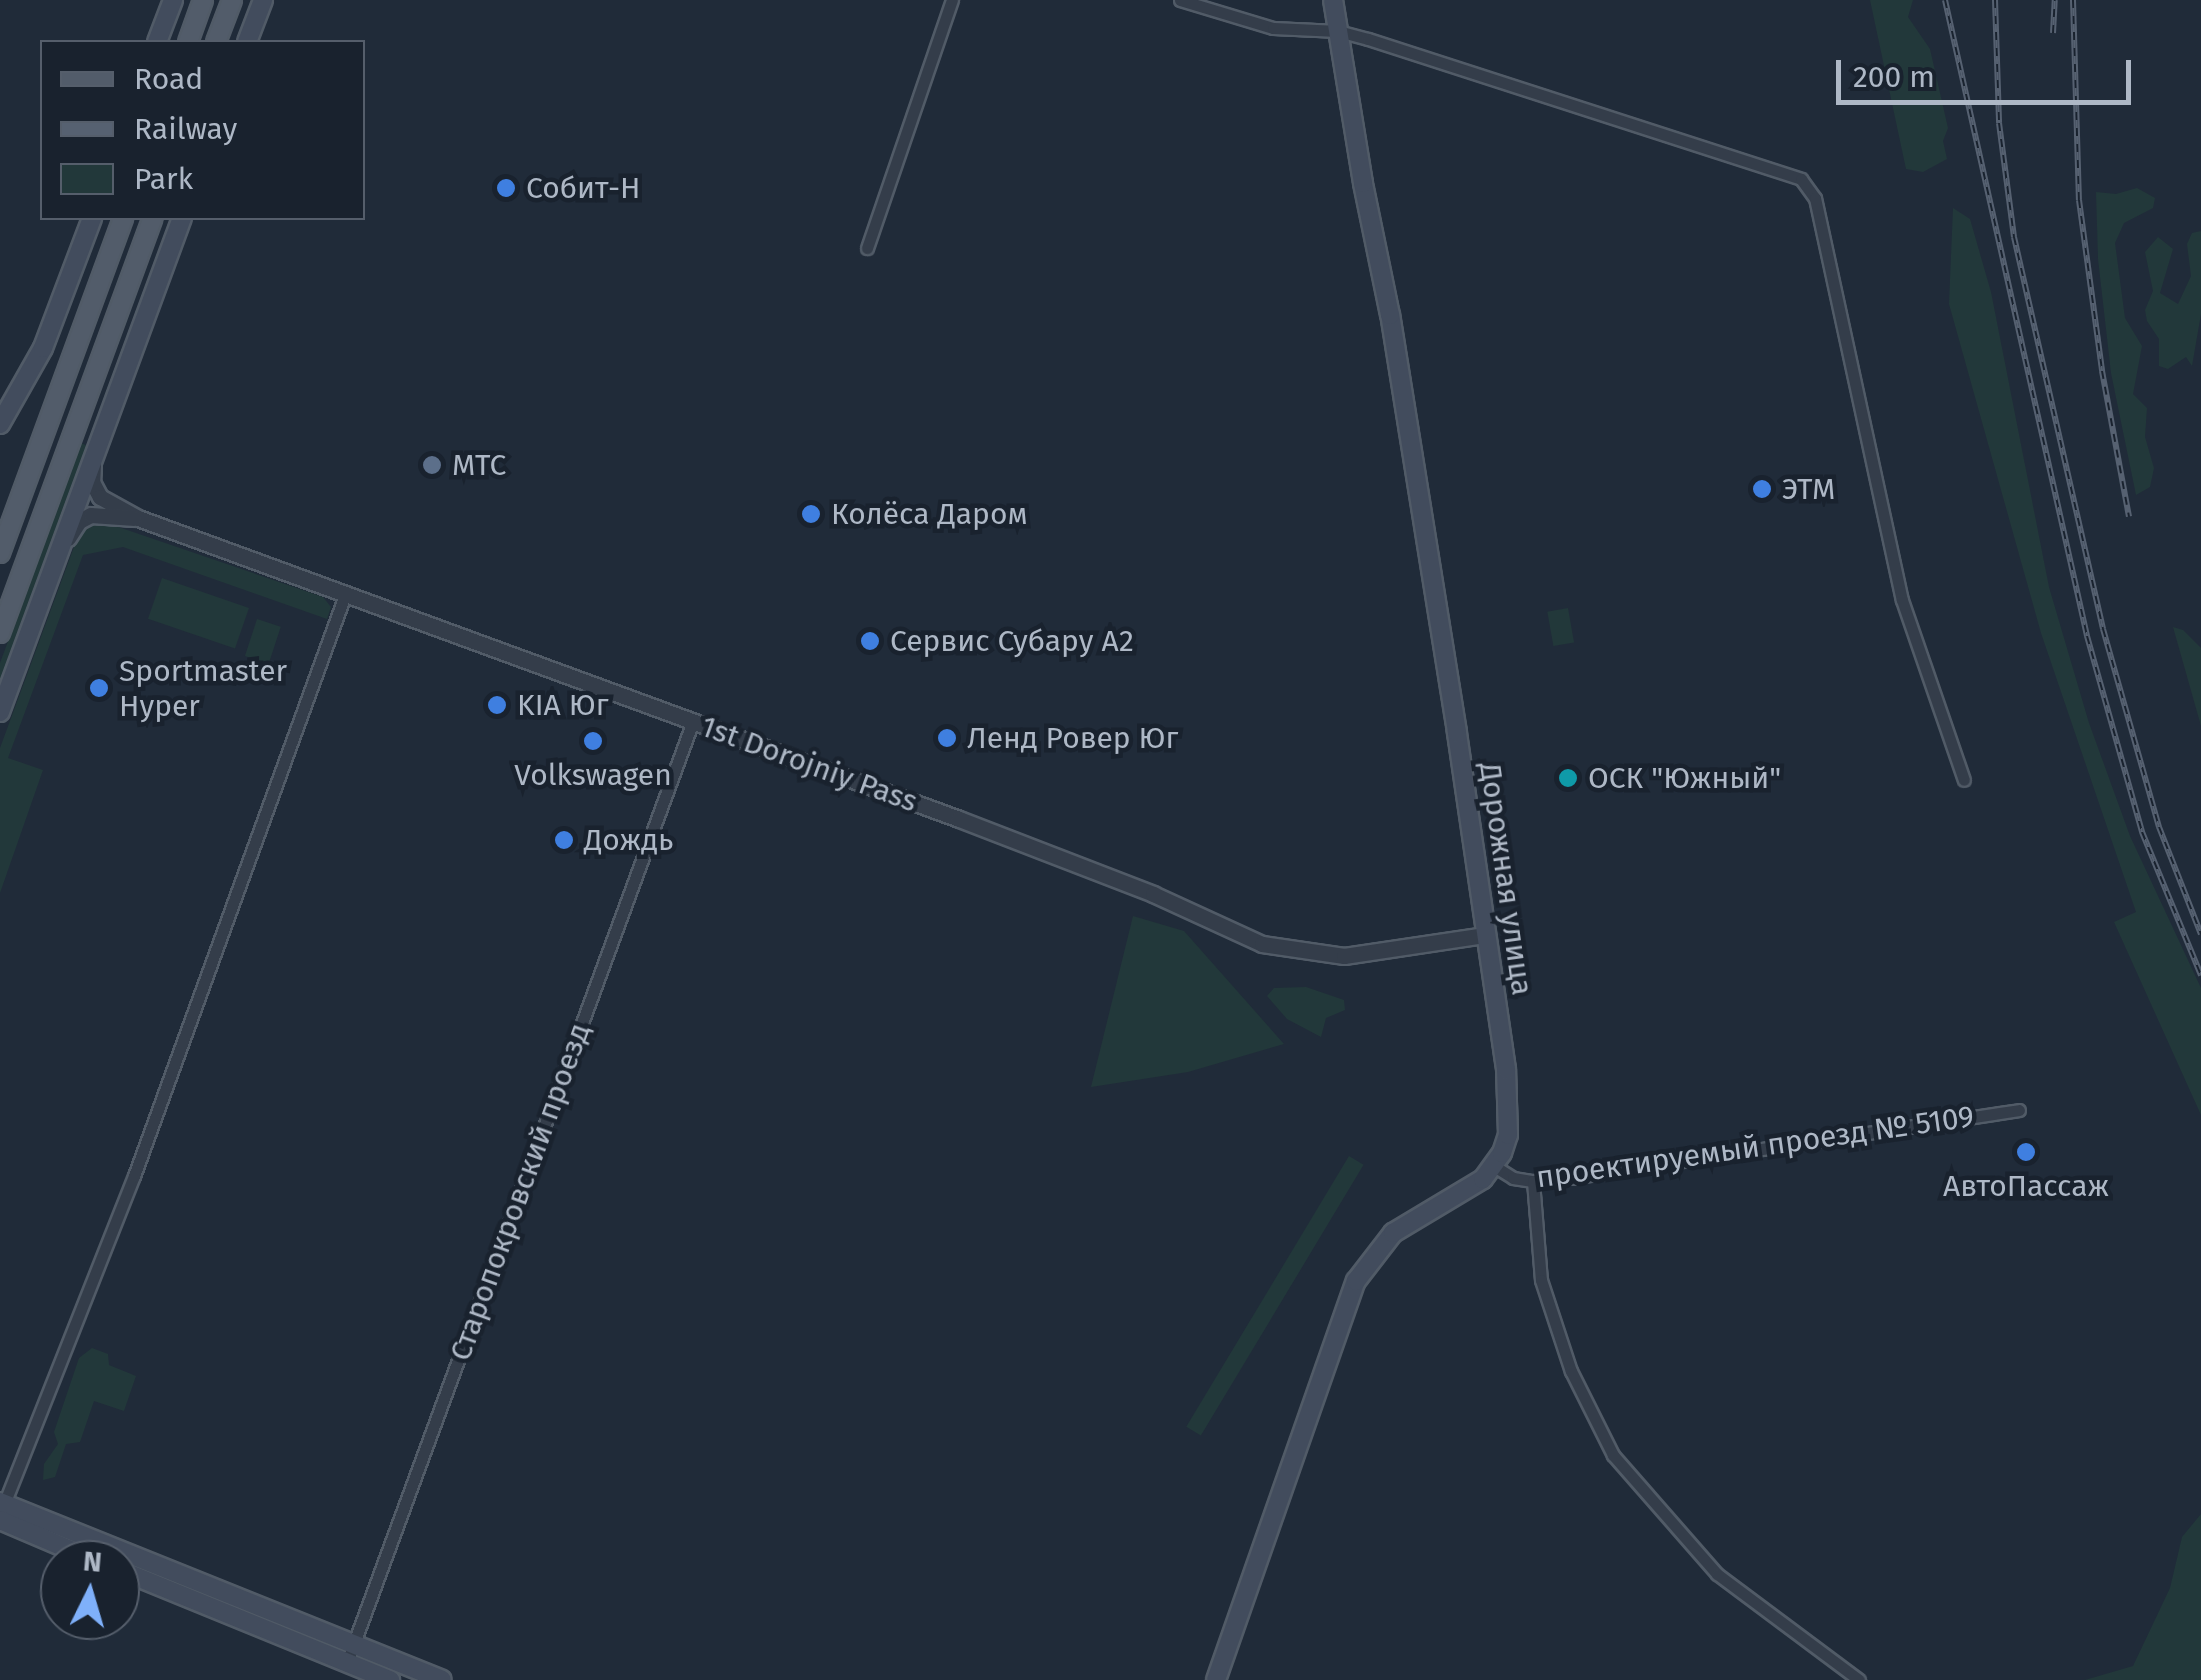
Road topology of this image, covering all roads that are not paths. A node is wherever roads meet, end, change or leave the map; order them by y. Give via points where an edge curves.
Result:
1 (173, 0) edge
2 (203, 0) edge
3 (235, 0) edge
4 (263, 0) edge
5 (952, 0) edge
6 (1180, 0) edge
7 (1333, 0) edge
8 (1338, 31) junction
9 (219, 34) edge
10 (158, 40) edge
11 (189, 40) edge
12 (248, 40) edge
13 (91, 220) edge
14 (122, 220) edge
15 (152, 220) edge
16 (181, 220) edge
17 (867, 248) dead end
18 (0, 424) edge
19 (97, 448) junction
20 (138, 518) junction
21 (0, 553) edge
22 (58, 554) junction
23 (344, 596) junction
24 (0, 633) edge
25 (0, 712) edge
26 (693, 721) junction
27 (1964, 780) dead end
28 (1485, 935) junction
29 (2019, 1110) dead end
30 (1494, 1166) junction
31 (1533, 1181) junction
32 (1, 1509) edge
33 (71, 1540) edge
34 (140, 1568) edge
35 (140, 1577) edge
36 (350, 1653) junction
37 (390, 1680) edge
38 (442, 1680) edge
39 (1216, 1680) edge
40 (1859, 1680) edge

1 - 10 main road
2 - 11 main road
3 - 9 main road
4 - 12 main road
5 - 17 street
6 - 8 street via 1273,28
7 - 8 main road, Дорожная улица
8 - 27 street via 1802,179 1815,198 1902,600
8 - 28 main road, Дорожная улица via 1390,315
13 - 18 main road via 43,348
14 - 21 main road
15 - 24 main road
16 - 19 main road
19 - 20 street via 94,488
19 - 22 main road
20 - 22 street via 84,518
20 - 23 street, 1st Dorojniy Pass
22 - 25 main road
23 - 26 street, 1st Dorojniy Pass
23 - 32 street via 134,1176
26 - 28 street, 1st Dorojniy Pass via 1282,950 1344,956
26 - 36 street, Старопокровский проезд
28 - 30 main road, Дорожная улица via 1510,1112
29 - 31 street, проектируемый проезд № 5109
30 - 31 street, проектируемый проезд № 5109
30 - 39 main road via 1392,1234 1356,1282
31 - 40 street via 1542,1280 1571,1371 1613,1455 1717,1574
32 - 33 main road
34 - 36 main road
35 - 36 main road
36 - 37 main road
36 - 38 main road

